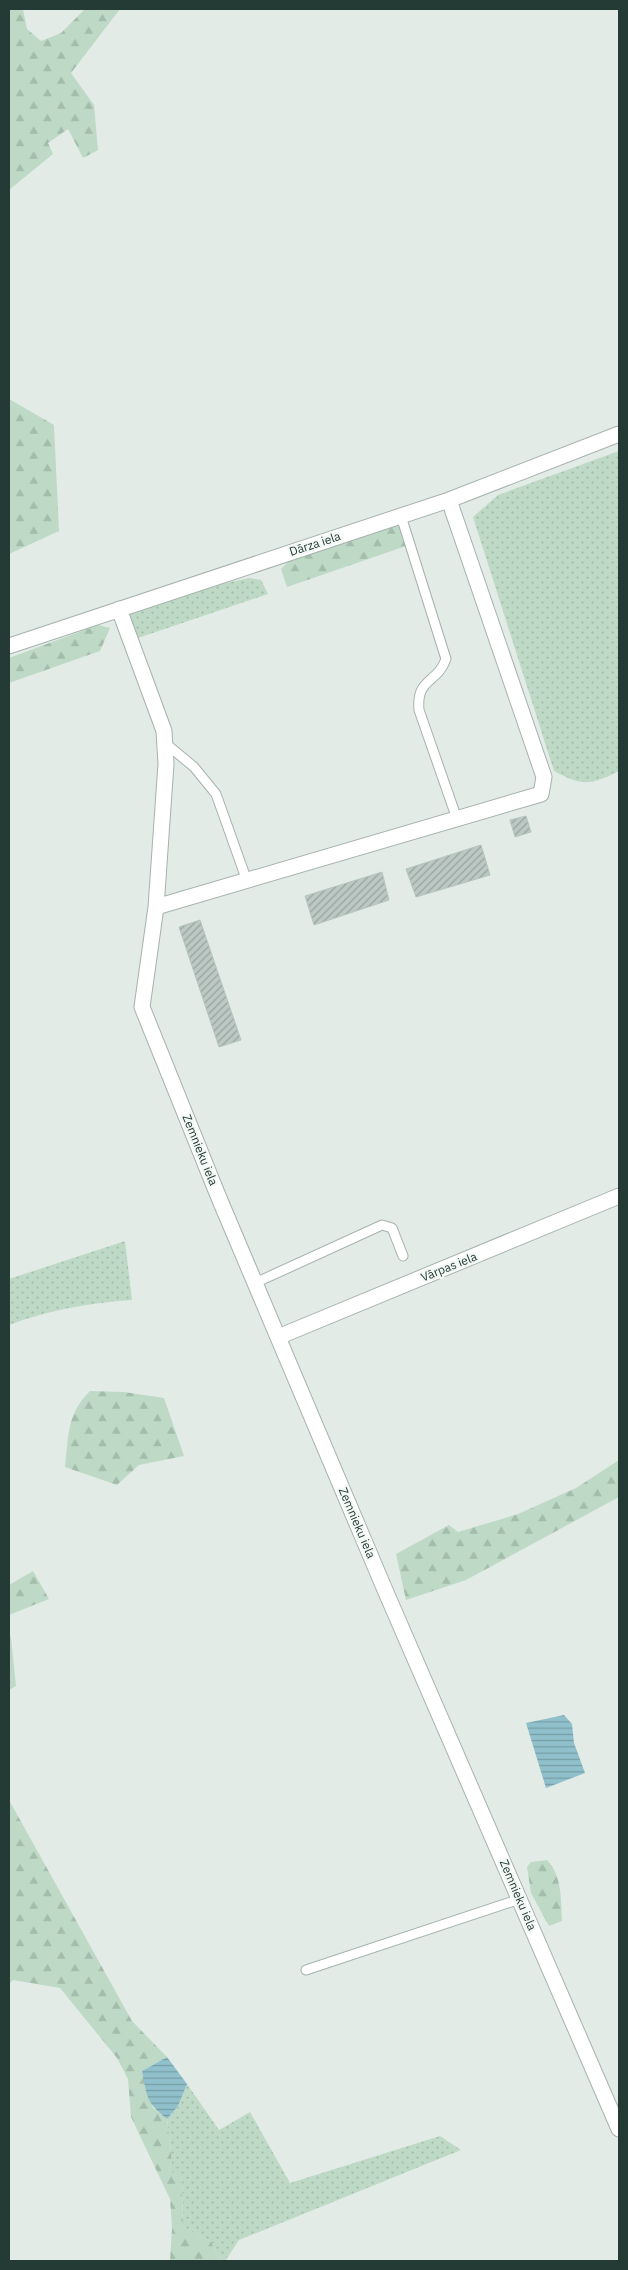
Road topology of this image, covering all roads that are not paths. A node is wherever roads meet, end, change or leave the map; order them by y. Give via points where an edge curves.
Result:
1 (619, 434) edge
2 (449, 500) junction
3 (401, 516) junction
4 (119, 609) junction
5 (9, 646) edge
6 (166, 743) junction
7 (457, 819) junction
8 (247, 881) junction
9 (156, 908) junction
10 (619, 1196) edge
11 (403, 1256) dead end
12 (255, 1283) junction
13 (278, 1337) junction
14 (520, 1899) junction
15 (306, 1970) dead end
16 (619, 2129) edge

1 - 2 street, Dārza iela
2 - 3 street, Dārza iela
2 - 7 street via 544,777 542,794
3 - 4 street, Dārza iela
3 - 7 lane via 446,659 442,670 422,687 418,698 419,710
4 - 5 street, Dārza iela
4 - 6 street, Zemnieku iela
6 - 8 lane via 203,776 216,794
6 - 9 street, Zemnieku iela
7 - 8 street
8 - 9 street
9 - 12 street, Zemnieku iela via 142,1007
10 - 13 street, Vārpas iela
11 - 12 lane via 392,1228 382,1225
12 - 13 street, Zemnieku iela
13 - 14 street, Zemnieku iela
14 - 15 lane
14 - 16 street, Zemnieku iela

